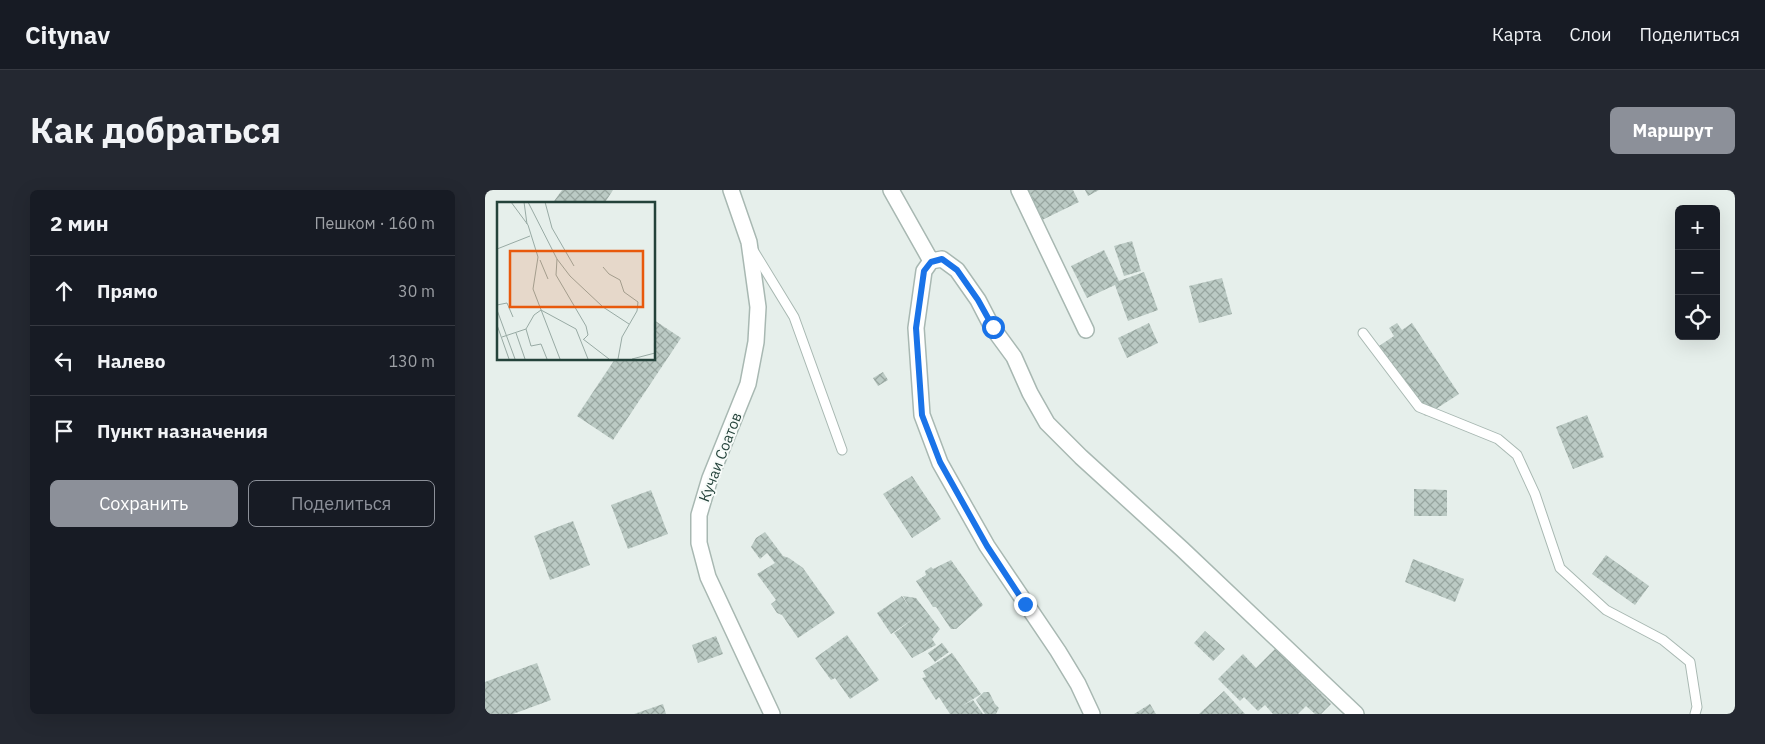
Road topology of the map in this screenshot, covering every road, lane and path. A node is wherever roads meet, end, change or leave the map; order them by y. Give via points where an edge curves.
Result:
1 (731, 190) edge
2 (891, 190) edge
3 (1019, 190) edge
4 (749, 242) junction
5 (931, 262) junction
6 (1086, 330) dead end
7 (1363, 333) dead end
8 (842, 450) dead end
9 (772, 714) edge
10 (1092, 714) edge
11 (1356, 714) edge
12 (1695, 714) edge

1 - 4 street, Кучаи Соатов
2 - 5 street
3 - 6 street
4 - 8 lane via 794,317
4 - 9 street, Кучаи Соатов via 758,307 756,342 748,384 709,478 699,515 699,542 708,577
5 - 10 street via 924,271 916,328 922,415 940,462 982,538 1063,659
5 - 11 street via 942,259 957,270 1014,357 1047,424
7 - 12 lane via 1419,407 1498,439 1517,455 1535,494 1561,568 1606,610 1663,640 1690,662 1697,707

